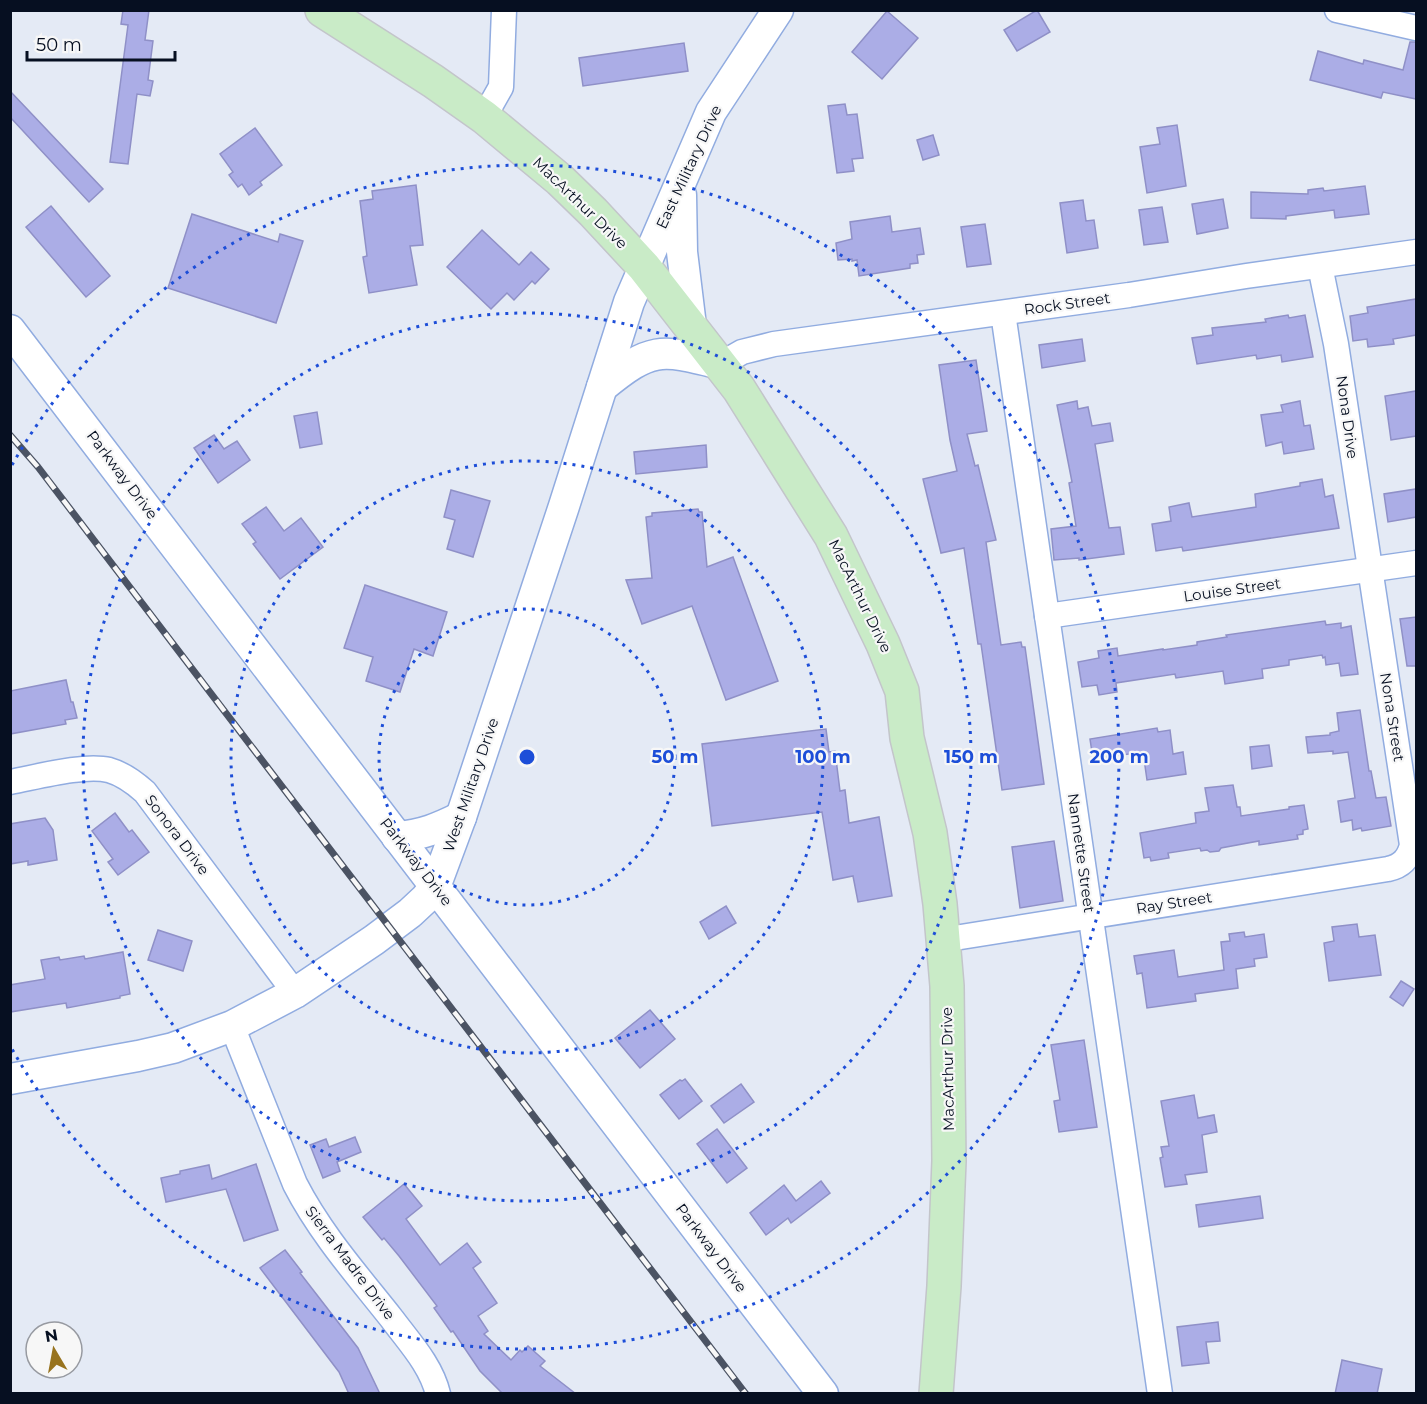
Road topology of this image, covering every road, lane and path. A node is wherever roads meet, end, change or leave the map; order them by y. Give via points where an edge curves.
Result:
1 (322, 10) edge
2 (504, 10) edge
3 (778, 10) edge
4 (1337, 10) edge
5 (1416, 28) edge
6 (484, 117) junction
7 (681, 184) junction
8 (1416, 252) edge
9 (1320, 266) junction
10 (644, 267) junction
11 (1003, 313) junction
12 (692, 326) junction
13 (10, 330) edge
14 (721, 364) junction
15 (602, 387) junction
16 (1416, 563) edge
17 (1370, 570) junction
18 (1047, 616) junction
19 (10, 782) edge
20 (462, 817) junction
21 (397, 837) junction
22 (1404, 862) joint
23 (435, 887) junction
24 (1091, 918) junction
25 (942, 940) junction
26 (295, 993) junction
27 (232, 1026) junction
28 (10, 1079) edge
29 (936, 1393) edge
30 (438, 1394) edge
31 (822, 1394) edge
32 (1160, 1394) edge

1 - 6 main road, MacArthur Drive
2 - 6 street via 501,87
3 - 7 street, East Military Drive via 711,112
4 - 5 street
6 - 10 main road, MacArthur Drive via 560,180
7 - 10 street, East Military Drive
7 - 12 street via 682,252
8 - 9 street, Rock Street
9 - 11 street, Rock Street
9 - 17 street, Nona Drive via 1336,344
10 - 12 main road, MacArthur Drive
10 - 15 street, West Military Drive
11 - 14 street, Rock Street via 774,344 742,352
11 - 18 street, Nannette Street
12 - 14 main road, MacArthur Drive
13 - 21 street, Parkway Drive
14 - 15 street via 671,353 650,355 629,365
14 - 25 main road, MacArthur Drive via 831,536 902,691 907,738 930,833
15 - 20 street, West Military Drive
16 - 17 street, Louise Street
17 - 18 street, Louise Street
17 - 22 street, Nona Street via 1412,845
18 - 24 street, Nannette Street
19 - 26 street, Sonora Drive via 90,768 112,771 136,784
20 - 21 street via 416,836
20 - 23 street, West Military Drive
21 - 23 street, Parkway Drive
22 - 24 street, Ray Street via 1397,868
23 - 26 street, West Military Drive via 390,929
23 - 31 street, Parkway Drive
24 - 25 street, Ray Street
24 - 32 street, Nannette Street
25 - 29 main road, MacArthur Drive via 947,986 949,1161
26 - 27 street, West Military Drive
27 - 28 street, West Military Drive via 156,1052
27 - 30 street, Sierra Madre Drive via 303,1201 425,1364

